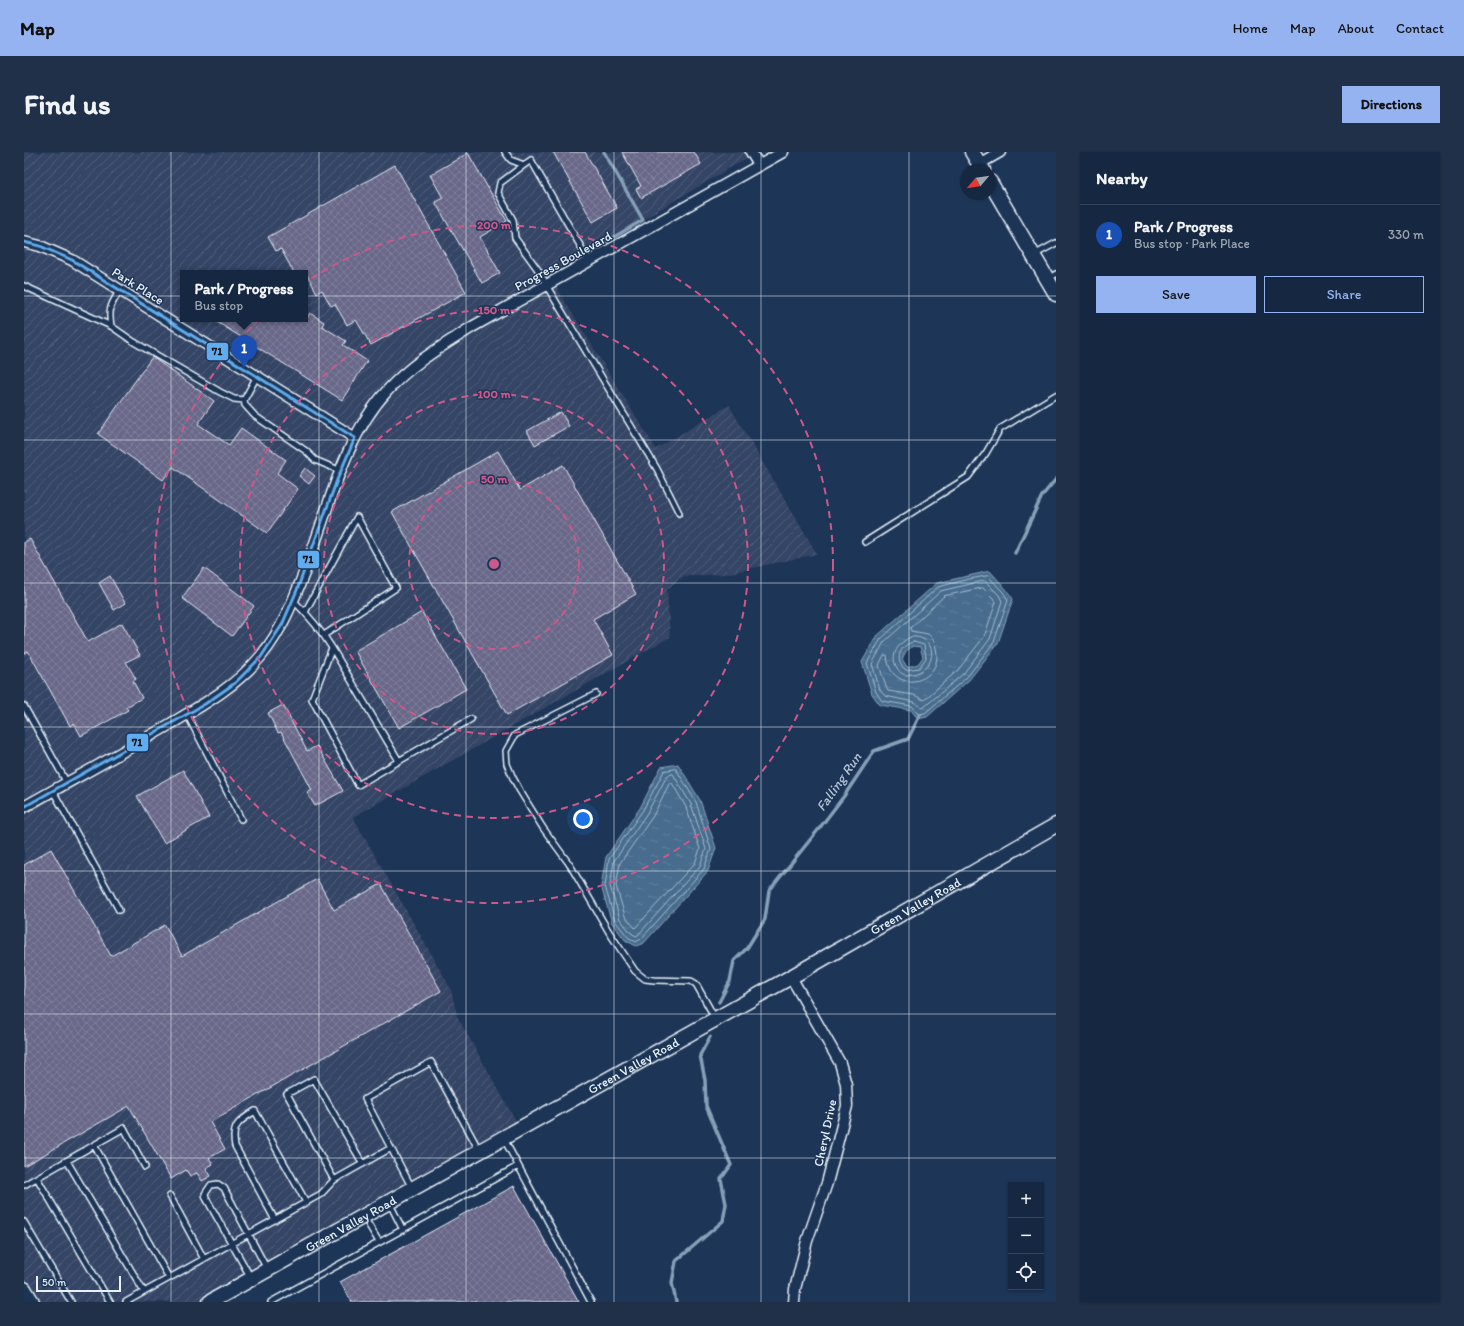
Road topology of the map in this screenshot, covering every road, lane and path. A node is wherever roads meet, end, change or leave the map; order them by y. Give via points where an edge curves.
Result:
1 (505, 152) edge
2 (751, 152) edge
3 (783, 152) edge
4 (1000, 152) edge
5 (978, 162) edge
6 (524, 165) junction
7 (759, 165) junction
8 (996, 192) edge
9 (24, 242) edge
10 (1056, 243) edge
11 (1033, 256) junction
12 (589, 261) junction
13 (1052, 276) edge
14 (546, 285) junction
15 (24, 286) edge
16 (120, 290) junction
17 (1056, 294) edge
18 (111, 326) junction
19 (257, 376) junction
20 (1056, 395) edge
21 (244, 400) junction
22 (355, 438) junction
23 (341, 472) junction
24 (679, 513) dead end
25 (865, 542) dead end
26 (293, 600) junction
27 (305, 612) junction
28 (324, 635) junction
29 (332, 648) junction
30 (596, 694) dead end
31 (24, 706) edge
32 (187, 714) junction
33 (471, 719) dead end
34 (399, 761) junction
35 (67, 783) junction
36 (53, 791) junction
37 (24, 807) edge
38 (241, 819) dead end
39 (1056, 826) edge
40 (119, 910) dead end
41 (791, 977) junction
42 (716, 1019) junction
43 (503, 1138) junction
44 (94, 1145) junction
45 (391, 1148) junction
46 (479, 1151) junction
47 (67, 1160) junction
48 (363, 1164) junction
49 (518, 1166) junction
50 (145, 1168) dead end
51 (37, 1178) junction
52 (334, 1180) junction
53 (24, 1185) edge
54 (412, 1188) junction
55 (170, 1196) dead end
56 (306, 1202) junction
57 (389, 1202) junction
58 (364, 1217) junction
59 (275, 1220) junction
60 (24, 1222) edge
61 (403, 1230) junction
62 (248, 1235) junction
63 (379, 1242) junction
64 (232, 1244) junction
65 (204, 1259) junction
66 (267, 1270) junction
67 (168, 1278) junction
68 (252, 1279) junction
69 (24, 1289) edge
70 (144, 1292) junction
71 (32, 1302) edge
72 (71, 1302) edge
73 (110, 1302) edge
74 (126, 1302) edge
75 (212, 1302) edge
76 (271, 1302) edge
77 (591, 1302) edge
78 (794, 1302) edge

1 - 6 lane via 511,160
2 - 7 street
3 - 7 street, Progress Boulevard
4 - 5 street
6 - 12 lane via 532,160
6 - 14 lane via 500,183 498,193 513,220 515,238
7 - 12 street, Progress Boulevard
8 - 11 street
9 - 16 street, Park Place via 72,260
10 - 11 lane
11 - 13 street
12 - 14 street, Progress Boulevard
13 - 17 street
14 - 22 street, Progress Boulevard via 448,342 413,366 382,396
14 - 24 lane via 657,468
15 - 18 lane
16 - 18 lane via 111,304
16 - 19 street, Park Place
18 - 21 lane via 220,392 234,399
19 - 21 lane
19 - 22 street, Park Place
20 - 25 lane via 1000,429 968,477
21 - 23 lane via 255,416 315,460
22 - 23 street, Progress Boulevard
23 - 26 street, Progress Boulevard
26 - 27 lane
26 - 32 street, Progress Boulevard via 272,642 257,661 225,690
27 - 28 lane
27 - 28 lane via 357,517 396,588
28 - 29 lane
29 - 34 lane
29 - 34 lane via 312,699 358,785
30 - 42 lane via 515,735 506,751 507,764 543,828 570,865 635,971 645,979 691,981 696,984
31 - 35 lane
32 - 35 street, Progress Boulevard
32 - 38 lane
33 - 34 lane
35 - 36 street, Progress Boulevard
36 - 37 street, Progress Boulevard
36 - 40 lane
39 - 41 street, Green Valley Road
41 - 42 street, Green Valley Road
41 - 78 street, Cheryl Drive via 840,1063 846,1084 847,1106 827,1183 807,1241
42 - 43 street, Green Valley Road
43 - 46 street, Green Valley Road
43 - 49 lane
44 - 47 lane
44 - 50 lane via 124,1128
44 - 67 lane
45 - 46 lane via 365,1099 431,1062
45 - 48 lane
45 - 54 lane
46 - 54 street, Green Valley Road
47 - 51 lane
47 - 70 lane
48 - 52 lane
48 - 52 lane via 314,1079 288,1094
49 - 61 lane
49 - 77 lane
51 - 53 lane
51 - 73 lane
52 - 56 lane via 321,1194
54 - 57 street, Green Valley Road
55 - 65 lane
56 - 59 lane
56 - 59 lane via 255,1111 240,1121 236,1127 235,1146
57 - 58 street, Green Valley Road
57 - 61 lane
58 - 63 lane
58 - 66 street, Green Valley Road
59 - 62 lane
60 - 72 lane
61 - 63 lane
62 - 64 lane
62 - 64 lane via 224,1188 218,1184 211,1186 205,1194 206,1198
62 - 66 lane
63 - 76 lane
64 - 65 lane
64 - 68 lane
65 - 67 lane
66 - 68 street, Green Valley Road
67 - 70 lane
68 - 75 street, Green Valley Road
69 - 71 street
70 - 74 lane

